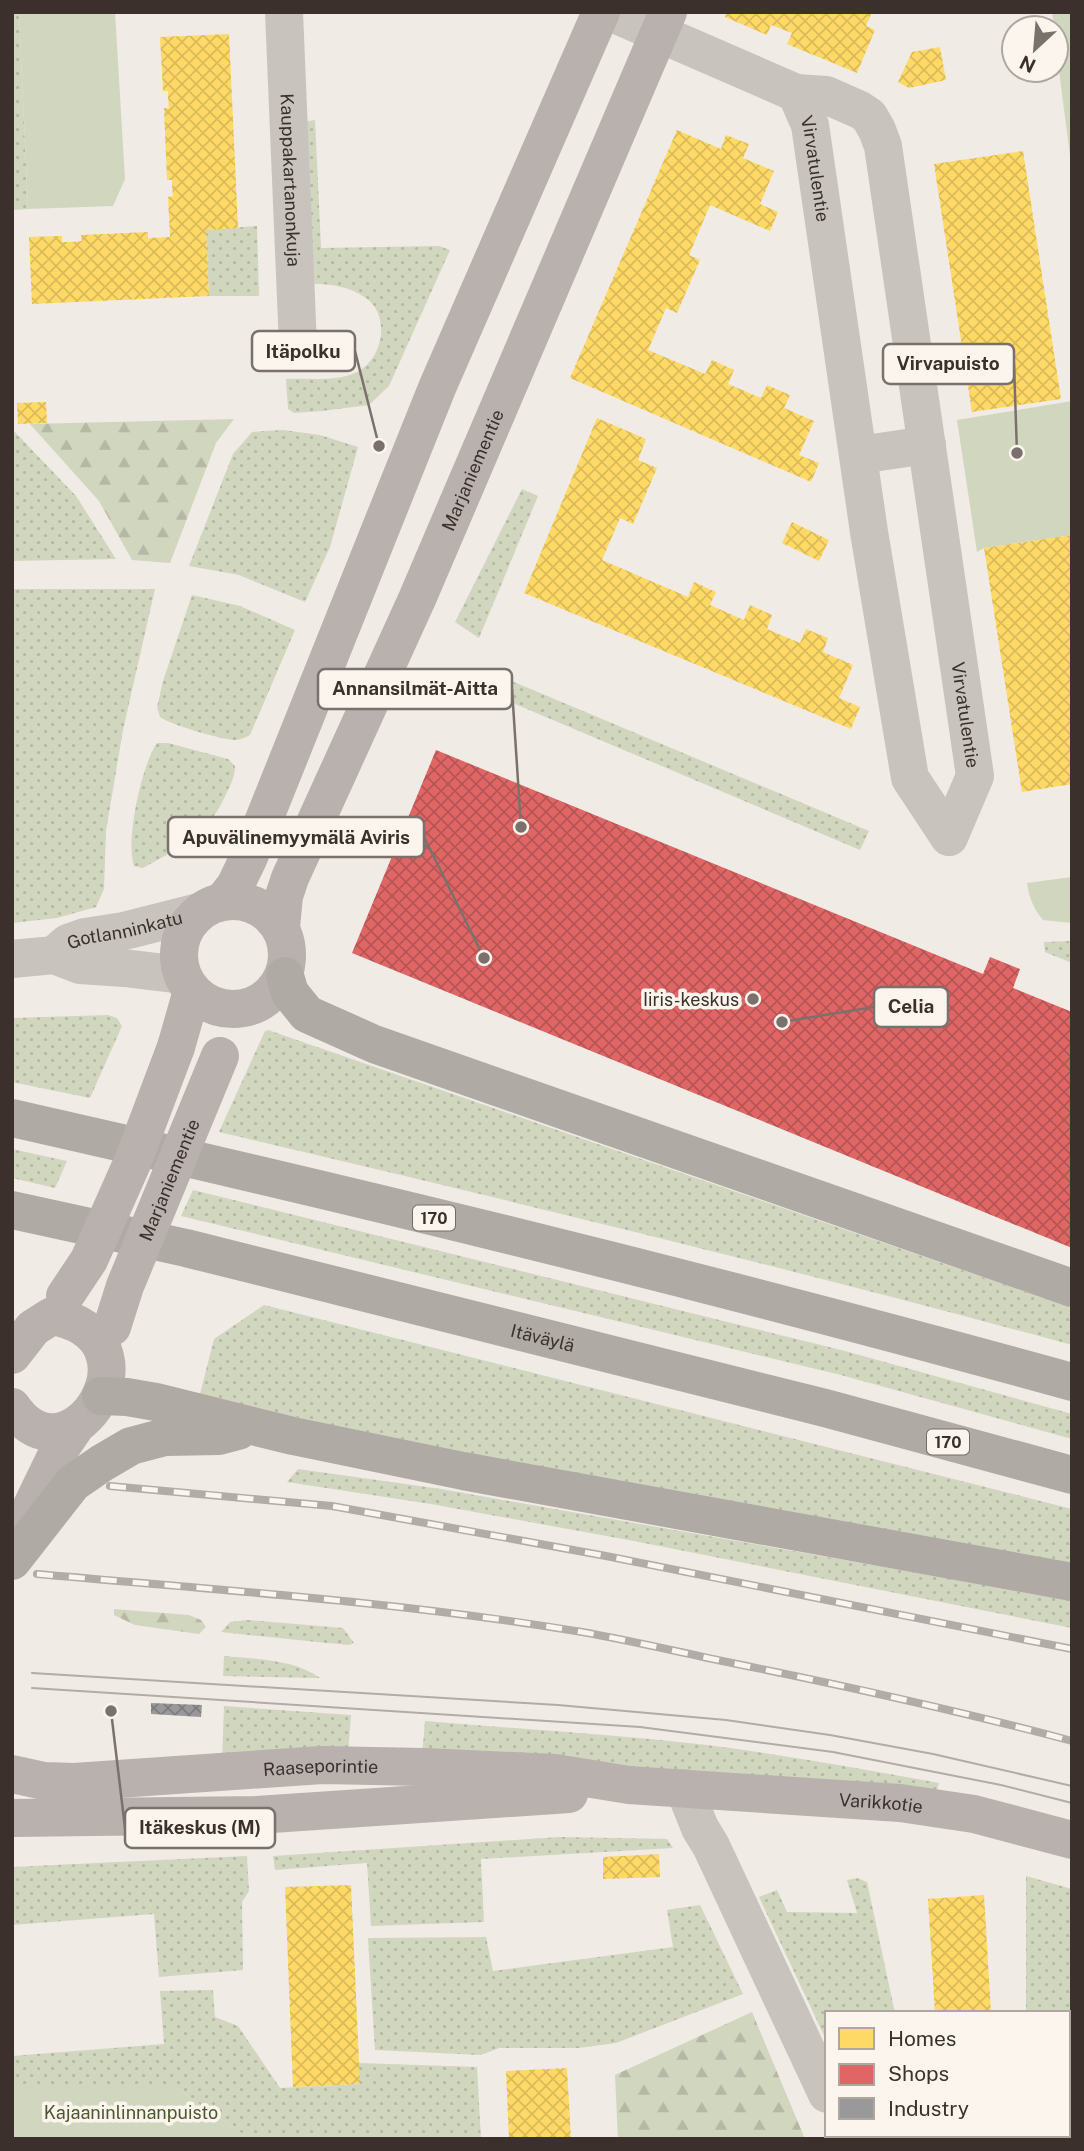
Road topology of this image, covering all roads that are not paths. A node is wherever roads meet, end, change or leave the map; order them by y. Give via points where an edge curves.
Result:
1 (284, 12) edge
2 (601, 12) edge
3 (610, 12) edge
4 (663, 22) edge
5 (796, 93) junction
6 (298, 346) dead end
7 (927, 445) junction
8 (859, 455) junction
9 (211, 907) junction
10 (281, 927) junction
11 (54, 955) junction
12 (12, 959) edge
13 (285, 976) junction
14 (187, 983) junction
15 (250, 1008) junction
16 (12, 1118) edge
17 (12, 1210) edge
18 (1072, 1288) edge
19 (35, 1324) edge
20 (109, 1343) junction
21 (1072, 1382) edge
22 (101, 1396) junction
23 (12, 1407) edge
24 (257, 1426) junction
25 (75, 1427) junction
26 (1072, 1475) edge
27 (12, 1547) edge
28 (12, 1561) edge
29 (1072, 1582) edge
30 (12, 1774) edge
31 (629, 1785) junction
32 (684, 1788) junction
33 (12, 1818) edge
34 (1072, 1840) edge
35 (825, 2090) edge

1 - 6 street, Kauppakartanonkuja
2 - 9 main road via 437,387 249,858 235,886
3 - 4 street, Virvatulentie
4 - 5 street, Virvatulentie
4 - 10 main road, Marjaniementie via 423,586 290,878
5 - 7 street, Virvatulentie via 826,95 860,110 869,116 883,146
5 - 8 street, Virvatulentie via 810,125
7 - 8 street
7 - 8 street, Virvatulentie via 975,776 949,837 909,778
9 - 10 main road via 246,901 265,910
9 - 11 street, Gotlanninkatu via 85,937
9 - 14 main road via 184,930 178,955
10 - 13 main road via 289,950
11 - 12 street, Gotlanninkatu
11 - 14 street, Gotlanninkatu via 80,965 124,968
13 - 15 main road via 273,994
13 - 18 highway via 290,993 307,1014 374,1044
14 - 15 main road via 208,1004 229,1010
14 - 19 main road, bridge via 176,1047 122,1186 89,1260
15 - 20 main road, Marjaniementie, bridge via 220,1056 125,1286
16 - 21 highway, 170 via 854,1322
17 - 26 highway, Itäväylä / 170 via 186,1248 825,1408
19 - 20 main road via 75,1321
20 - 22 main road, Marjaniementie
22 - 24 highway via 156,1402
22 - 25 main road
23 - 25 main road via 23,1420 41,1429 60,1433
24 - 28 highway via 219,1436 165,1437 131,1446 74,1483
24 - 29 highway via 463,1471
25 - 27 main road
30 - 31 main road, Raaseporintie via 74,1782 322,1765 399,1766 555,1773
31 - 32 main road, Raaseporintie
31 - 33 main road, Raaseporintie via 561,1795 257,1815
32 - 34 main road, Varikkotie via 900,1803 974,1814
32 - 35 street

